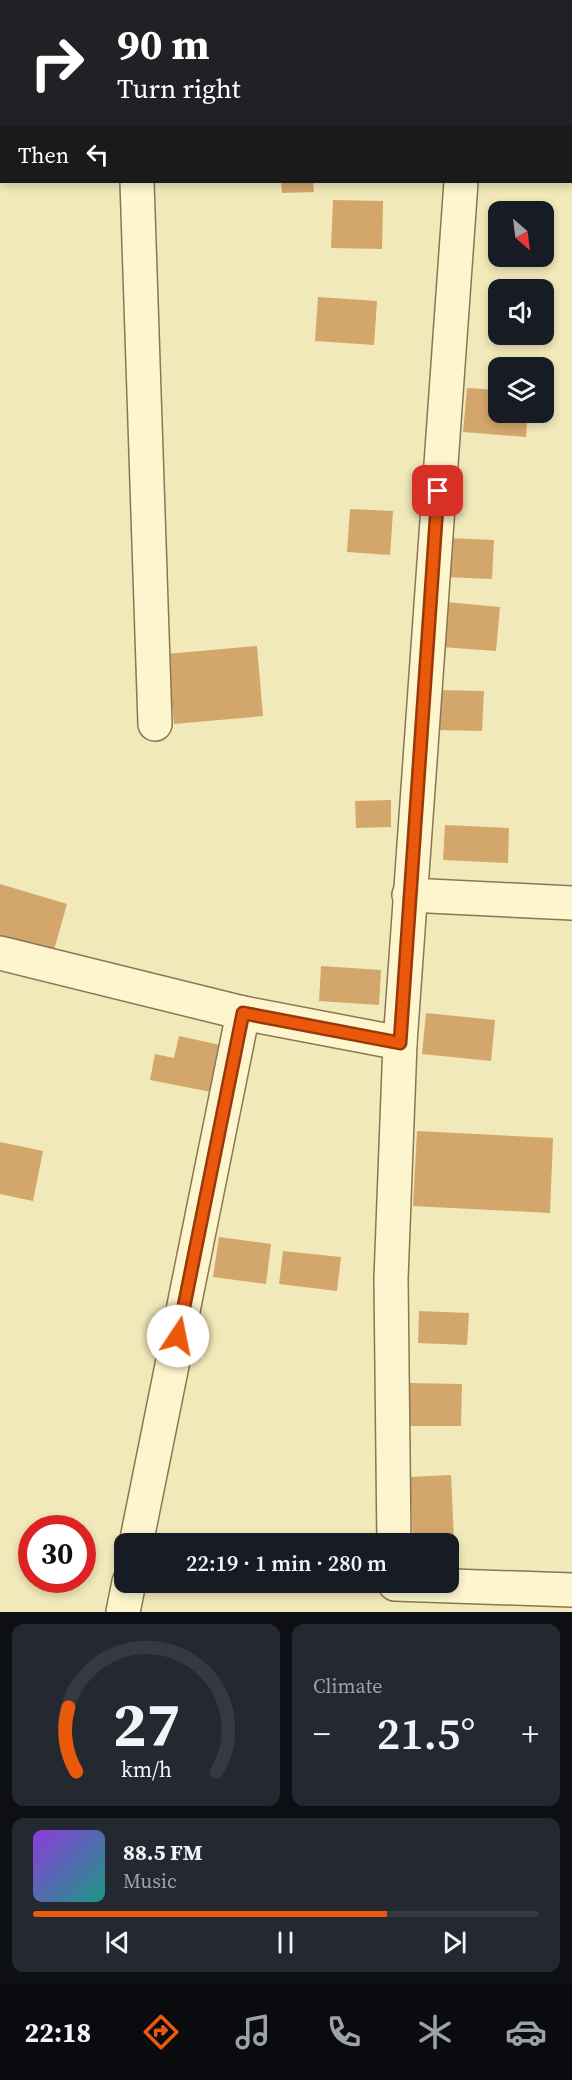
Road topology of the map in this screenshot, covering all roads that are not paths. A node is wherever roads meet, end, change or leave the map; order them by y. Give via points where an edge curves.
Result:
1 (137, 183) edge
2 (461, 183) edge
3 (155, 724) dead end
4 (409, 895) junction
5 (572, 903) edge
6 (0, 953) edge
7 (243, 1013) junction
8 (400, 1043) junction
9 (138, 1533) edge
10 (394, 1533) edge
11 (572, 1590) edge
12 (459, 1592) edge
13 (127, 1593) edge
14 (123, 1612) edge

1 - 3 street
2 - 4 street
4 - 5 street
4 - 8 street
6 - 7 street
7 - 8 street
7 - 9 street
8 - 10 street via 391,1280
11 - 12 street
13 - 14 street

